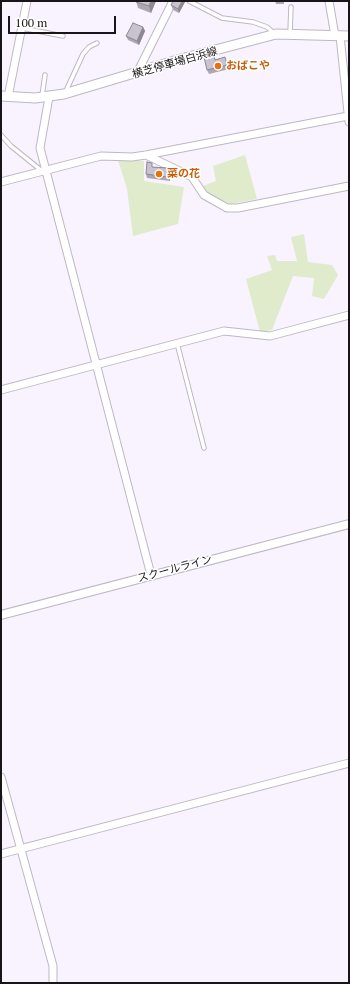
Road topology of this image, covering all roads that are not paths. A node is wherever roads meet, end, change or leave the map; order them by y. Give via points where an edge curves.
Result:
1 (27, 1) edge
2 (174, 1) edge
3 (188, 1) edge
4 (329, 1) edge
5 (291, 7) dead end
6 (22, 28) junction
7 (276, 34) junction
8 (290, 34) junction
9 (63, 36) dead end
10 (341, 36) edge
11 (97, 43) dead end
12 (137, 73) junction
13 (45, 75) dead end
14 (64, 94) junction
15 (5, 96) edge
16 (45, 97) junction
17 (348, 119) edge
18 (1, 135) edge
19 (146, 155) junction
20 (44, 172) junction
21 (1, 182) edge
22 (349, 186) edge
23 (349, 315) edge
24 (176, 343) junction
25 (97, 364) junction
26 (1, 390) edge
27 (204, 448) dead end
28 (349, 524) edge
29 (150, 575) junction
30 (1, 614) edge
31 (349, 763) edge
32 (1, 777) edge
33 (20, 849) junction
34 (1, 854) edge
35 (53, 983) edge

1 - 6 street
2 - 12 street
3 - 7 lane via 222,18 254,22
4 - 10 street
5 - 8 lane
6 - 9 lane
6 - 15 street
7 - 8 main road, 横芝停車場白浜線
7 - 12 main road, 横芝停車場白浜線
8 - 10 main road, 横芝停車場白浜線
10 - 17 street
11 - 14 lane via 83,54
12 - 14 main road, 横芝停車場白浜線
13 - 16 lane
14 - 16 main road, 横芝停車場白浜線
15 - 16 main road, 横芝停車場白浜線
16 - 20 street via 40,148
17 - 19 street
18 - 20 lane
19 - 20 street via 101,156
19 - 22 street via 192,177 204,195 227,208
20 - 21 street
20 - 25 street
23 - 24 street via 270,336 224,331
24 - 25 street
24 - 27 lane
25 - 26 street
25 - 29 street
28 - 29 street, スクールライン
29 - 30 street, スクールライン
31 - 33 street
32 - 33 street
33 - 34 street
33 - 35 street via 53,966

